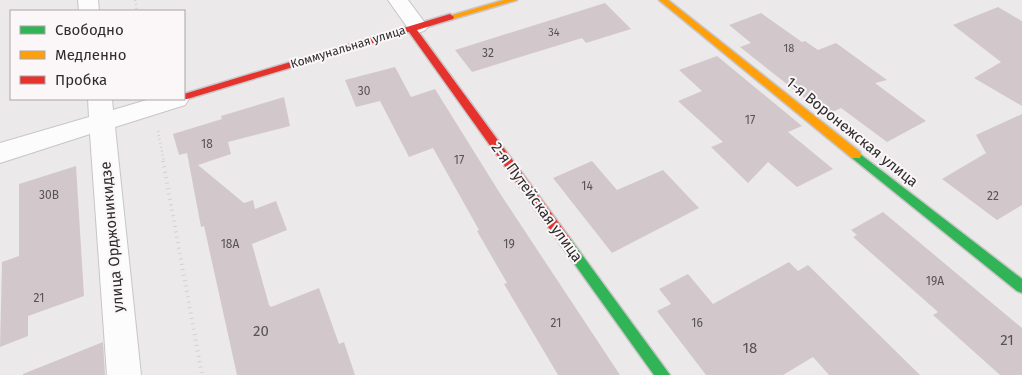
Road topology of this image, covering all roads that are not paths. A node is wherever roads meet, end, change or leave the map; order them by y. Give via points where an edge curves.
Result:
1 (398, 0) edge
2 (513, 0) edge
3 (663, 0) edge
4 (414, 27) junction
5 (185, 97) edge
6 (165, 102) edge
7 (101, 110) edge
8 (0, 152) edge
9 (1022, 287) edge
10 (124, 375) edge
11 (663, 375) edge

1 - 4 street, 2-я Путейская улица
2 - 4 street, Коммунальная улица
3 - 9 street, 1-я Воронежская улица
4 - 5 street, Коммунальная улица
4 - 11 street, 2-я Путейская улица
6 - 7 street
7 - 8 street
7 - 10 street, улица Орджоникидзе

